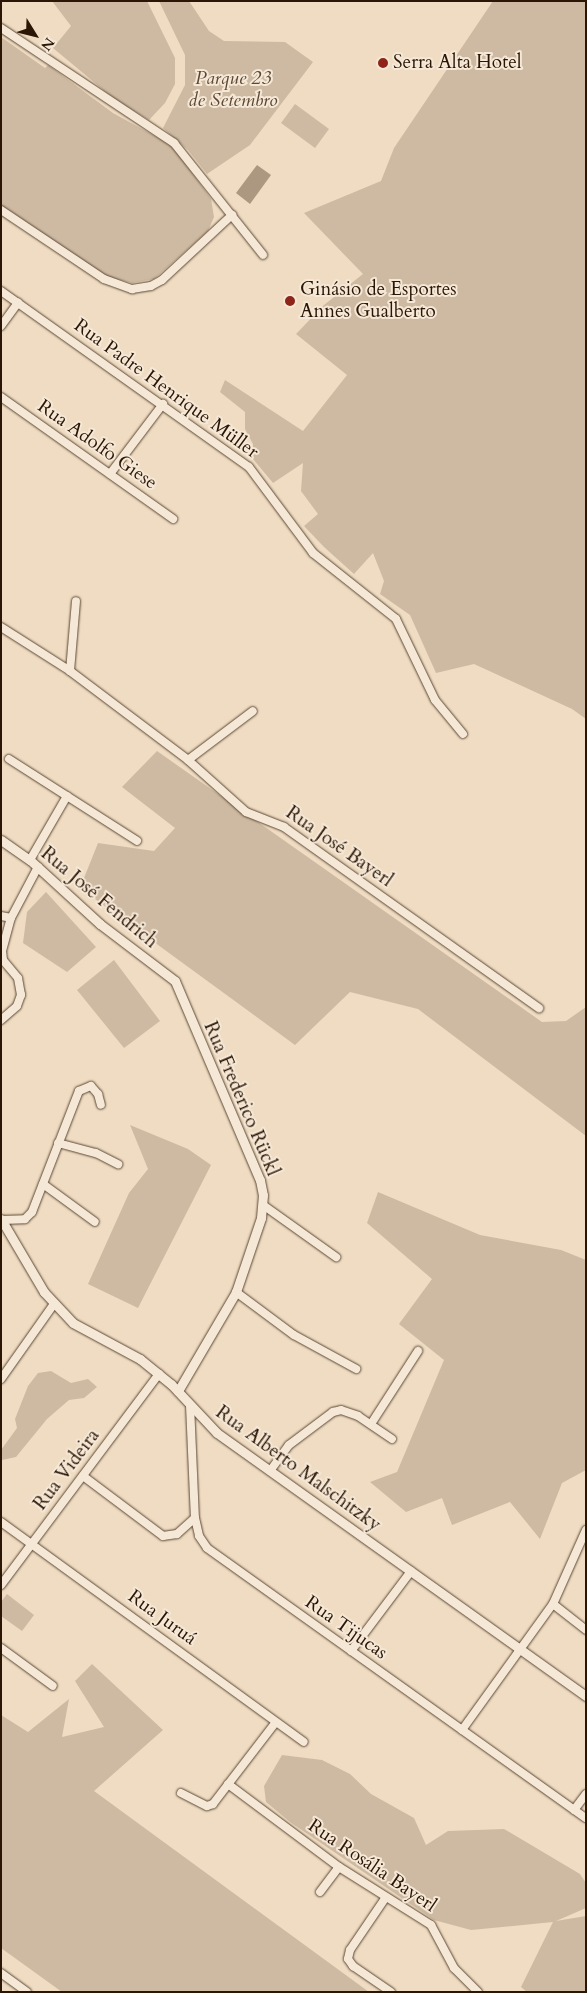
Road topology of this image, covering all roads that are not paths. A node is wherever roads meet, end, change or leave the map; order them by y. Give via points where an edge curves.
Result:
1 (1, 28) edge
2 (1, 210) edge
3 (232, 215) junction
4 (263, 255) dead end
5 (1, 291) edge
6 (18, 303) junction
7 (1, 326) edge
8 (1, 397) edge
9 (163, 404) junction
10 (110, 474) junction
11 (173, 519) dead end
12 (76, 601) dead end
13 (1, 627) edge
14 (70, 671) junction
15 (253, 711) dead end
16 (463, 734) dead end
17 (10, 759) dead end
18 (188, 760) junction
19 (67, 796) junction
20 (1, 840) edge
21 (137, 841) dead end
22 (30, 860) junction
23 (38, 867) junction
24 (1, 916) edge
25 (11, 918) junction
26 (175, 981) joint
27 (538, 1008) dead end
28 (1, 1020) edge
29 (101, 1105) dead end
30 (58, 1143) junction
31 (118, 1164) dead end
32 (43, 1184) junction
33 (263, 1205) junction
34 (2, 1220) edge
35 (95, 1222) dead end
36 (336, 1257) dead end
37 (236, 1292) junction
38 (54, 1304) junction
39 (418, 1351) dead end
40 (356, 1369) dead end
41 (159, 1374) junction
42 (1, 1379) edge
43 (178, 1392) junction
44 (190, 1406) junction
45 (371, 1424) junction
46 (392, 1438) dead end
47 (270, 1471) junction
48 (83, 1476) junction
49 (195, 1518) junction
50 (1, 1522) edge
51 (586, 1530) edge
52 (583, 1543) edge
53 (32, 1544) junction
54 (411, 1571) junction
55 (1, 1585) edge
56 (553, 1604) junction
57 (586, 1630) edge
58 (1, 1648) edge
59 (520, 1649) junction
60 (351, 1651) junction
61 (53, 1686) dead end
62 (586, 1696) edge
63 (276, 1722) junction
64 (462, 1730) junction
65 (304, 1742) dead end
66 (228, 1784) junction
67 (181, 1792) dead end
68 (586, 1794) edge
69 (574, 1810) junction
70 (586, 1818) edge
71 (339, 1866) junction
72 (320, 1892) dead end
73 (386, 1896) junction
74 (1, 1974) edge
75 (27, 1992) edge
76 (391, 1992) edge
77 (478, 1992) edge

1 - 3 street via 174,143
2 - 3 street via 104,279 132,289 151,286 162,280
3 - 4 street
5 - 6 street, Rua Padre Henrique Müller
6 - 7 street
6 - 9 street, Rua Padre Henrique Müller
8 - 10 street, Rua Adolfo Giese
9 - 10 street
9 - 16 street, Rua Padre Henrique Müller via 250,467 313,553 396,619 435,700
10 - 11 street, Rua Adolfo Giese
12 - 14 street
13 - 14 street, Rua José Bayerl
14 - 18 street, Rua José Bayerl
15 - 18 street
17 - 19 street
18 - 27 street, Rua José Bayerl via 246,812 284,827
19 - 21 street
19 - 22 street
20 - 22 street, Rua José Fendrich
22 - 23 street, Rua José Fendrich
23 - 25 street
23 - 26 street, Rua José Fendrich via 100,924
24 - 25 street
25 - 28 street via 2,951 3,960 18,978 21,995 17,1006
26 - 33 street, Rua Frederico Rückl via 256,1168
29 - 30 street via 96,1089 82,1087
30 - 31 street via 96,1153
30 - 32 street
32 - 34 street via 28,1217
32 - 35 street
33 - 36 street
33 - 37 street, Rua Frederico Rückl via 258,1230
34 - 38 street, Rua Alberto Malschitzky
37 - 40 street via 294,1335
37 - 43 street, Rua Frederico Rückl
38 - 41 street, Rua Alberto Malschitzky via 86,1332 132,1354
38 - 42 street
39 - 45 street
41 - 43 street, Rua Alberto Malschitzky
41 - 48 street, Rua Videira
43 - 44 street, Rua Alberto Malschitzky
44 - 47 street, Rua Alberto Malschitzky via 217,1433
44 - 49 street, Rua Tijucas
45 - 46 street
45 - 47 street via 350,1412 333,1412 289,1445
47 - 54 street, Rua Alberto Malschitzky
48 - 49 street via 163,1536 177,1534
48 - 53 street, Rua Videira
49 - 60 street, Rua Tijucas via 199,1536 214,1554
50 - 53 street, Rua Juruá
51 - 52 street
52 - 56 street
53 - 55 street, Rua Videira
53 - 63 street, Rua Juruá
54 - 59 street, Rua Alberto Malschitzky
54 - 60 street
56 - 57 street
56 - 59 street
58 - 61 street
59 - 62 street, Rua Alberto Malschitzky
59 - 64 street
60 - 64 street, Rua Tijucas
63 - 65 street, Rua Juruá
63 - 66 street
64 - 69 street, Rua Tijucas
66 - 67 street via 213,1804 207,1806
66 - 71 street, Rua Rosália Bayerl
68 - 69 street
69 - 70 street, Rua Tijucas
71 - 72 street
71 - 73 street, Rua Rosália Bayerl
73 - 76 street via 350,1950 348,1959 352,1966
73 - 77 street, Rua Rosália Bayerl via 431,1925 454,1968
74 - 75 street

